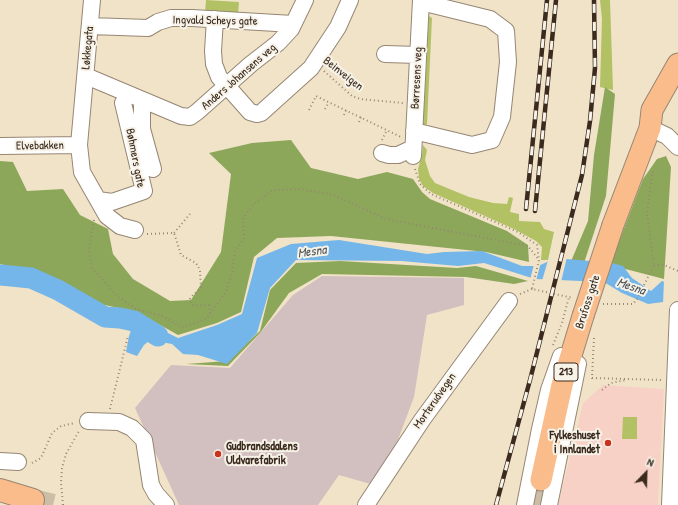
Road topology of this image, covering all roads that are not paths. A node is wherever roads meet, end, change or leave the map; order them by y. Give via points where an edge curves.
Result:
1 (92, 0) edge
2 (305, 0) edge
3 (350, 0) edge
4 (421, 1) edge
5 (215, 19) junction
6 (294, 24) junction
7 (90, 26) junction
8 (385, 54) dead end
9 (418, 55) junction
10 (678, 64) edge
11 (86, 76) junction
12 (227, 86) junction
13 (678, 90) edge
14 (142, 100) junction
15 (123, 103) dead end
16 (650, 128) junction
17 (412, 143) junction
18 (79, 145) junction
19 (0, 146) edge
20 (678, 146) edge
21 (382, 148) road end
22 (153, 169) dead end
23 (98, 200) junction
24 (135, 230) road end
25 (509, 300) dead end
26 (678, 310) edge
27 (583, 316) junction
28 (673, 382) edge
29 (88, 421) road end
30 (0, 461) edge
31 (18, 462) road end
32 (541, 480) tunnel mouth
33 (0, 490) edge
34 (33, 500) tunnel mouth
35 (166, 505) edge
36 (366, 505) edge
37 (525, 505) edge
38 (548, 505) edge
39 (670, 505) edge

1 - 7 street, Løkkegata
2 - 6 street, Anders Johansens veg
3 - 12 street via 338,27 314,64 262,113 250,112
4 - 9 street, Børresens veg
4 - 17 street via 490,19 506,31 508,62 502,117 492,140 472,145
5 - 6 street, Ingvald Scheys gate
5 - 7 street, Ingvald Scheys gate via 172,18 148,28
5 - 12 street via 214,64 219,77
6 - 12 street, Anders Johansens veg via 278,43
7 - 11 street, Løkkegata
8 - 9 street
9 - 17 street, Børresens veg
10 - 16 main road, 213 via 652,110
11 - 14 street, Anders Johansens veg
11 - 18 street, Løkkegata
12 - 14 street, Anders Johansens veg via 190,117 181,116
13 - 16 main road, 213 via 663,116
14 - 22 street via 142,129
15 - 23 street, Bøhmers gate via 144,191 112,202
16 - 20 street via 667,136
16 - 27 main road, Brufoss gate / 213, bridge via 613,225
17 - 21 street via 398,155
18 - 19 street, Elvebakken
18 - 23 street via 82,172
23 - 24 street via 107,216 120,226
25 - 36 street, Morterudvegen via 422,420
26 - 28 street
27 - 32 main road, Brufoss gate / 213 via 562,385
27 - 37 street via 560,356 549,390
27 - 38 street via 578,362
28 - 39 street
29 - 35 street via 119,422 132,428 144,440 151,485
30 - 31 street
33 - 34 highway

